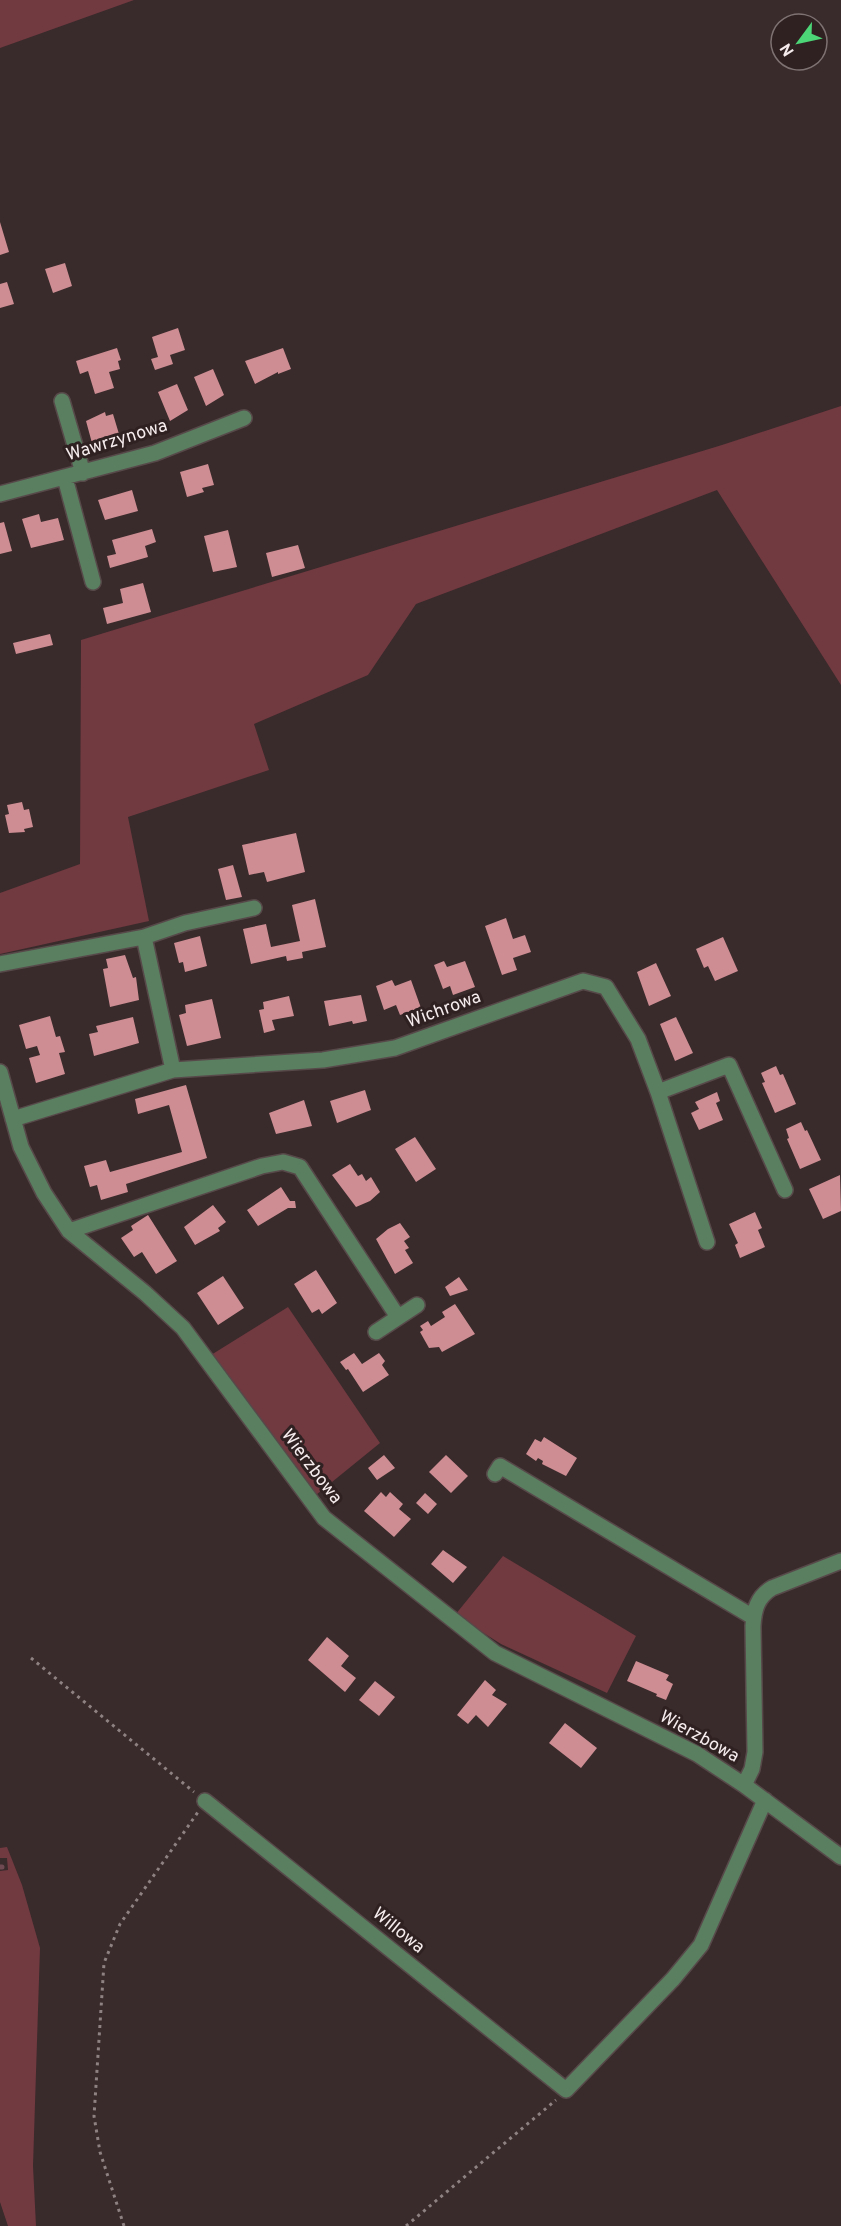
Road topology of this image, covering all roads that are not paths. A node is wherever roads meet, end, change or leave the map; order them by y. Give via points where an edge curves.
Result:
1 (62, 401) dead end
2 (243, 418) dead end
3 (83, 473) junction
4 (65, 478) junction
5 (0, 494) edge
6 (93, 582) dead end
7 (254, 908) dead end
8 (144, 937) junction
9 (0, 964) edge
10 (172, 1070) junction
11 (0, 1072) edge
12 (658, 1092) junction
13 (13, 1119) junction
14 (785, 1190) dead end
15 (69, 1231) junction
16 (707, 1242) dead end
17 (417, 1305) dead end
18 (398, 1317) junction
19 (376, 1332) dead end
20 (495, 1474) dead end
21 (841, 1561) edge
22 (753, 1617) junction
23 (744, 1785) junction
24 (765, 1800) junction
25 (205, 1801) road end
26 (841, 1857) edge

1 - 3 street
2 - 3 street, Wawrzynowa via 155,453
3 - 4 street, Wawrzynowa
4 - 5 street, Wawrzynowa
4 - 6 street
7 - 8 street via 185,923
8 - 9 street
8 - 10 street
10 - 12 street, Wichrowa via 323,1060 395,1048 583,981 606,987 638,1039
10 - 13 street, Wichrowa
11 - 13 street, Wierzbowa
12 - 14 street via 729,1065
12 - 16 street, Wichrowa
13 - 15 street, Wierzbowa via 44,1193
15 - 18 street via 283,1162 300,1167
15 - 23 street, Wierzbowa via 183,1328 324,1518 495,1653 697,1754
17 - 18 street
18 - 19 street
20 - 22 street via 500,1466
21 - 22 street, Wierzbowa via 768,1590
22 - 23 street, Wierzbowa via 755,1752
23 - 24 street, Wierzbowa
24 - 25 street, Willowa via 701,1945 566,2090
24 - 26 street, Wierzbowa

